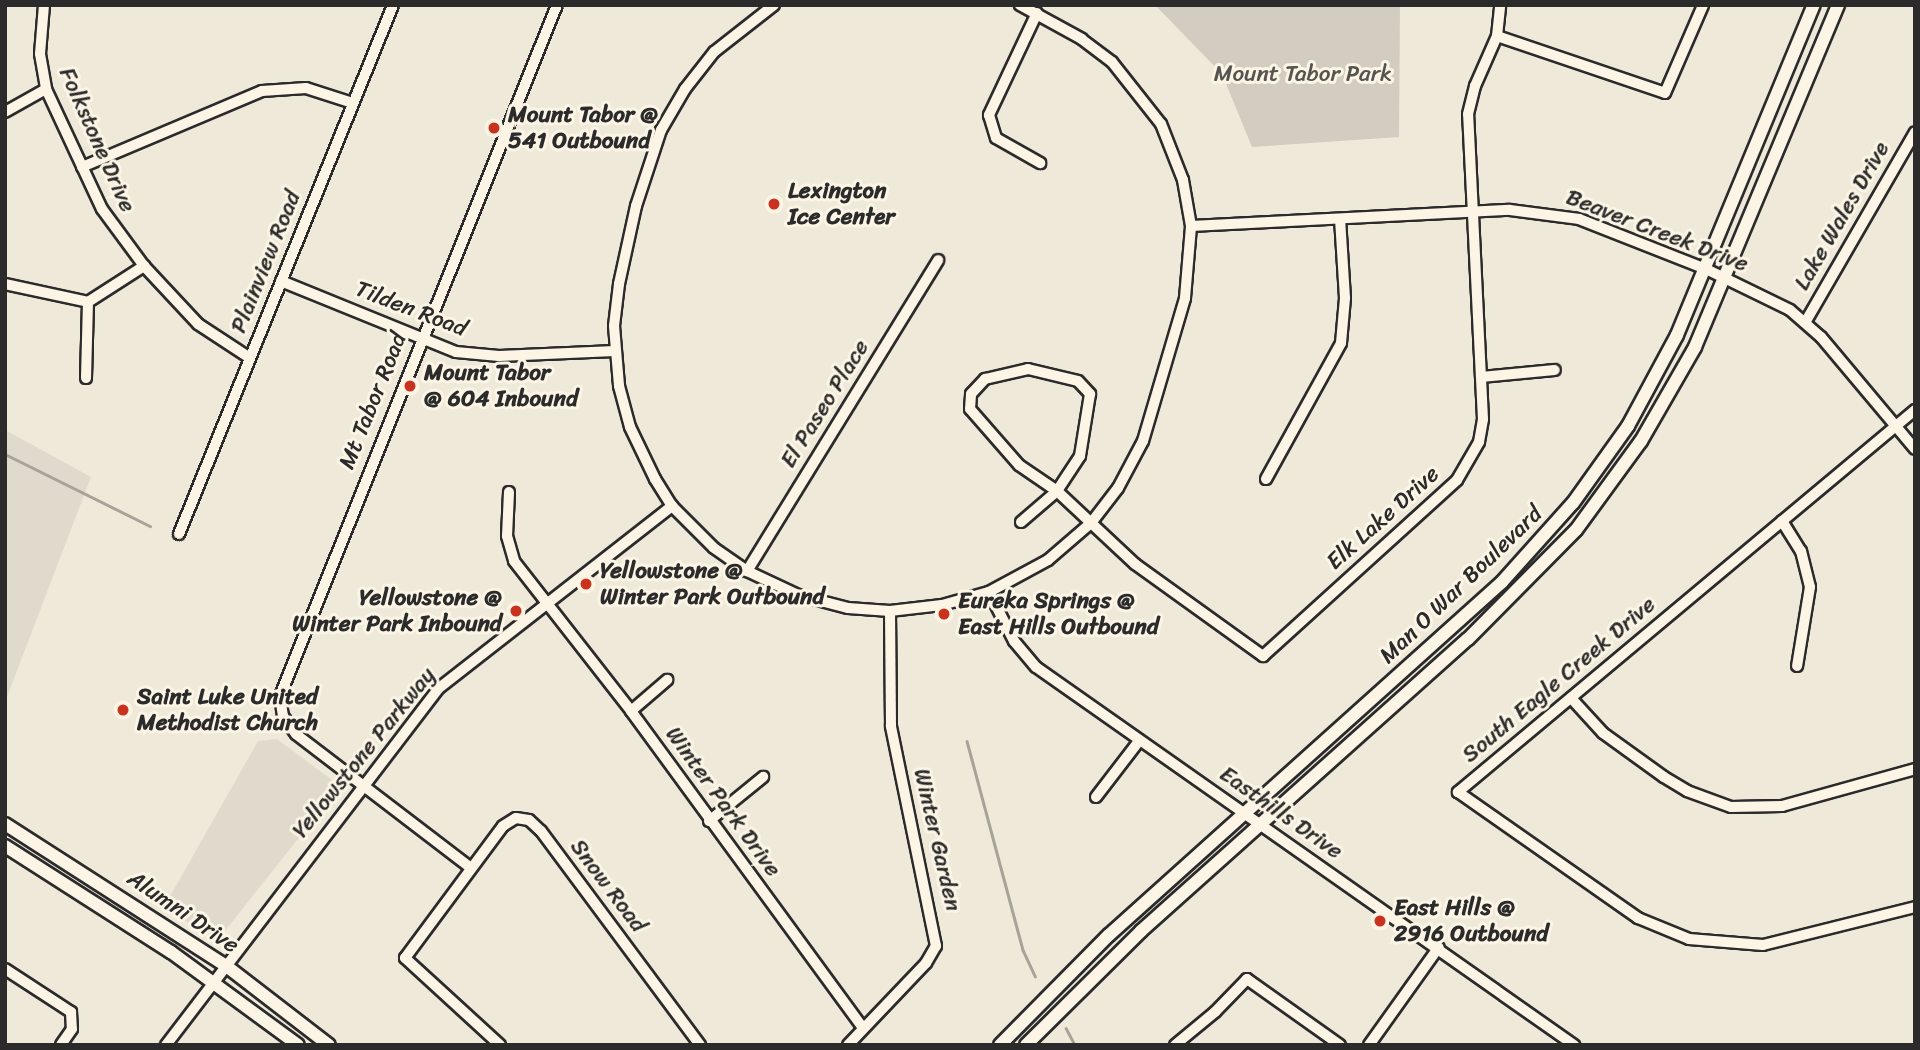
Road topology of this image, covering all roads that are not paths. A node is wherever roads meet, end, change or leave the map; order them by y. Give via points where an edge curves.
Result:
1 (44, 5) edge
2 (393, 5) edge
3 (557, 5) edge
4 (774, 5) edge
5 (1020, 5) edge
6 (1500, 5) edge
7 (1703, 5) edge
8 (1814, 5) edge
9 (1838, 5) edge
10 (1037, 13) junction
11 (1497, 36) junction
12 (46, 89) junction
13 (353, 103) junction
14 (5, 112) edge
15 (1913, 139) edge
16 (1040, 163) dead end
17 (82, 167) junction
18 (1473, 212) junction
19 (1340, 219) junction
20 (1191, 226) junction
21 (938, 260) dead end
22 (144, 266) junction
23 (1706, 268) junction
24 (1724, 276) junction
25 (281, 281) junction
26 (5, 284) edge
27 (88, 302) junction
28 (1806, 321) junction
29 (421, 338) junction
30 (615, 351) junction
31 (250, 358) junction
32 (1555, 370) dead end
33 (1481, 377) junction
34 (86, 378) dead end
35 (1915, 410) edge
36 (1896, 425) junction
37 (1915, 449) edge
38 (1266, 479) dead end
39 (1057, 491) junction
40 (509, 492) dead end
41 (672, 506) junction
42 (1782, 521) junction
43 (1021, 523) dead end
44 (1091, 523) junction
45 (178, 534) dead end
46 (747, 571) junction
47 (989, 593) junction
48 (546, 603) junction
49 (890, 611) junction
50 (1797, 666) dead end
51 (667, 680) dead end
52 (1571, 698) junction
53 (631, 711) junction
54 (1139, 741) junction
55 (1915, 768) edge
56 (762, 777) dead end
57 (364, 785) junction
58 (1096, 797) dead end
59 (1244, 812) junction
60 (709, 821) junction
61 (5, 824) edge
62 (1262, 825) junction
63 (5, 846) edge
64 (471, 868) junction
65 (1915, 906) edge
66 (1439, 947) junction
67 (225, 965) junction
68 (5, 969) edge
69 (213, 981) junction
70 (863, 1028) junction
71 (61, 1045) edge
72 (166, 1045) edge
73 (298, 1045) edge
74 (329, 1045) edge
75 (500, 1045) edge
76 (700, 1045) edge
77 (848, 1045) edge
78 (1000, 1045) edge
79 (1026, 1045) edge
80 (1175, 1045) edge
81 (1340, 1045) edge
82 (1369, 1045) edge
83 (1574, 1045) edge

1 - 12 street, Folkstone Drive via 40,54
2 - 13 street, Plainview Road
3 - 29 street, Mt Tabor Road
4 - 30 street via 714,52 685,89 662,130 624,255
5 - 10 street
6 - 11 street, Elk Lake Drive
7 - 11 street via 1665,93
8 - 23 main road, Man O War Boulevard
9 - 24 main road, Man O War Boulevard
10 - 16 street via 989,115 996,138
10 - 20 street via 1097,49 1151,108 1178,163
11 - 18 street, Elk Lake Drive via 1468,114
12 - 14 street
12 - 17 street, Folkstone Drive
13 - 17 street via 306,88 262,91
13 - 25 street, Plainview Road
15 - 28 street, Lake Wales Drive
17 - 22 street, Folkstone Drive via 102,209
18 - 19 street, Beaver Creek Drive
18 - 23 street, Beaver Creek Drive via 1557,214
18 - 33 street, Elk Lake Drive
19 - 20 street, Beaver Creek Drive
19 - 38 street via 1345,298 1341,343
20 - 44 street via 1188,283 1149,426 1128,472
21 - 46 street, El Paseo Place
22 - 27 street
22 - 31 street, Folkstone Drive via 210,335
23 - 24 street, Beaver Creek Drive
23 - 59 main road, Man O War Boulevard via 1653,383 1601,466 1557,523 1493,590
24 - 28 street, Beaver Creek Drive
24 - 62 main road, Man O War Boulevard via 1695,347 1660,410 1615,481 1557,553
25 - 29 street, Tilden Road
25 - 31 street, Plainview Road
26 - 27 street
27 - 34 street
28 - 36 street, Beaver Creek Drive
29 - 30 street, Tilden Road via 473,355
29 - 57 street, Mt Tabor Road via 280,696 283,716 296,734
30 - 41 street via 630,427
31 - 45 street, Plainview Road
32 - 33 street
33 - 44 street, Elk Lake Drive via 1482,430 1457,480 1263,656 1168,590
35 - 36 street, South Eagle Creek Drive
36 - 37 street, Beaver Creek Drive
36 - 42 street, South Eagle Creek Drive
39 - 39 street via 1019,465 972,414 971,394 985,379 1028,369 1078,381 1088,389 1091,401 1080,456
39 - 43 street
39 - 44 street
40 - 48 street, Winter Park Drive via 508,548
41 - 46 street via 714,548
41 - 48 street, Yellowstone Parkway
42 - 50 street via 1801,551 1810,587
42 - 52 street, South Eagle Creek Drive
44 - 47 street via 1048,560
46 - 49 street via 814,600
47 - 49 street
47 - 54 street, Easthills Drive via 1014,641 1036,667
48 - 53 street, Winter Park Drive
48 - 57 street, Yellowstone Parkway via 439,688
49 - 70 street, Winter Garden via 891,726 936,946 926,963
51 - 53 street
52 - 55 street via 1603,733 1664,777 1731,807 1782,806
52 - 65 street, South Eagle Creek Drive via 1458,792 1638,918 1689,939 1763,945
53 - 60 street, Winter Park Drive
54 - 58 street
54 - 59 street, Easthills Drive
56 - 60 street
57 - 64 street
57 - 67 street, Yellowstone Parkway
59 - 62 street, Easthills Drive
59 - 78 main road, Man O War Boulevard via 1100,944
60 - 70 street, Winter Park Drive
61 - 67 main road, Alumni Drive
62 - 66 street, Easthills Drive
62 - 79 main road, Man O War Boulevard via 1141,931
63 - 69 main road, Alumni Drive
64 - 75 street via 405,958
64 - 76 street, Snow Road via 508,821 521,818 534,824
66 - 82 street
66 - 83 street, Easthills Drive
67 - 69 street, Yellowstone Parkway
67 - 74 main road, Alumni Drive
68 - 71 street via 71,1012 72,1029
69 - 72 street, Yellowstone Parkway
69 - 73 main road, Alumni Drive
70 - 77 street, Winter Garden
80 - 81 street via 1247,979

